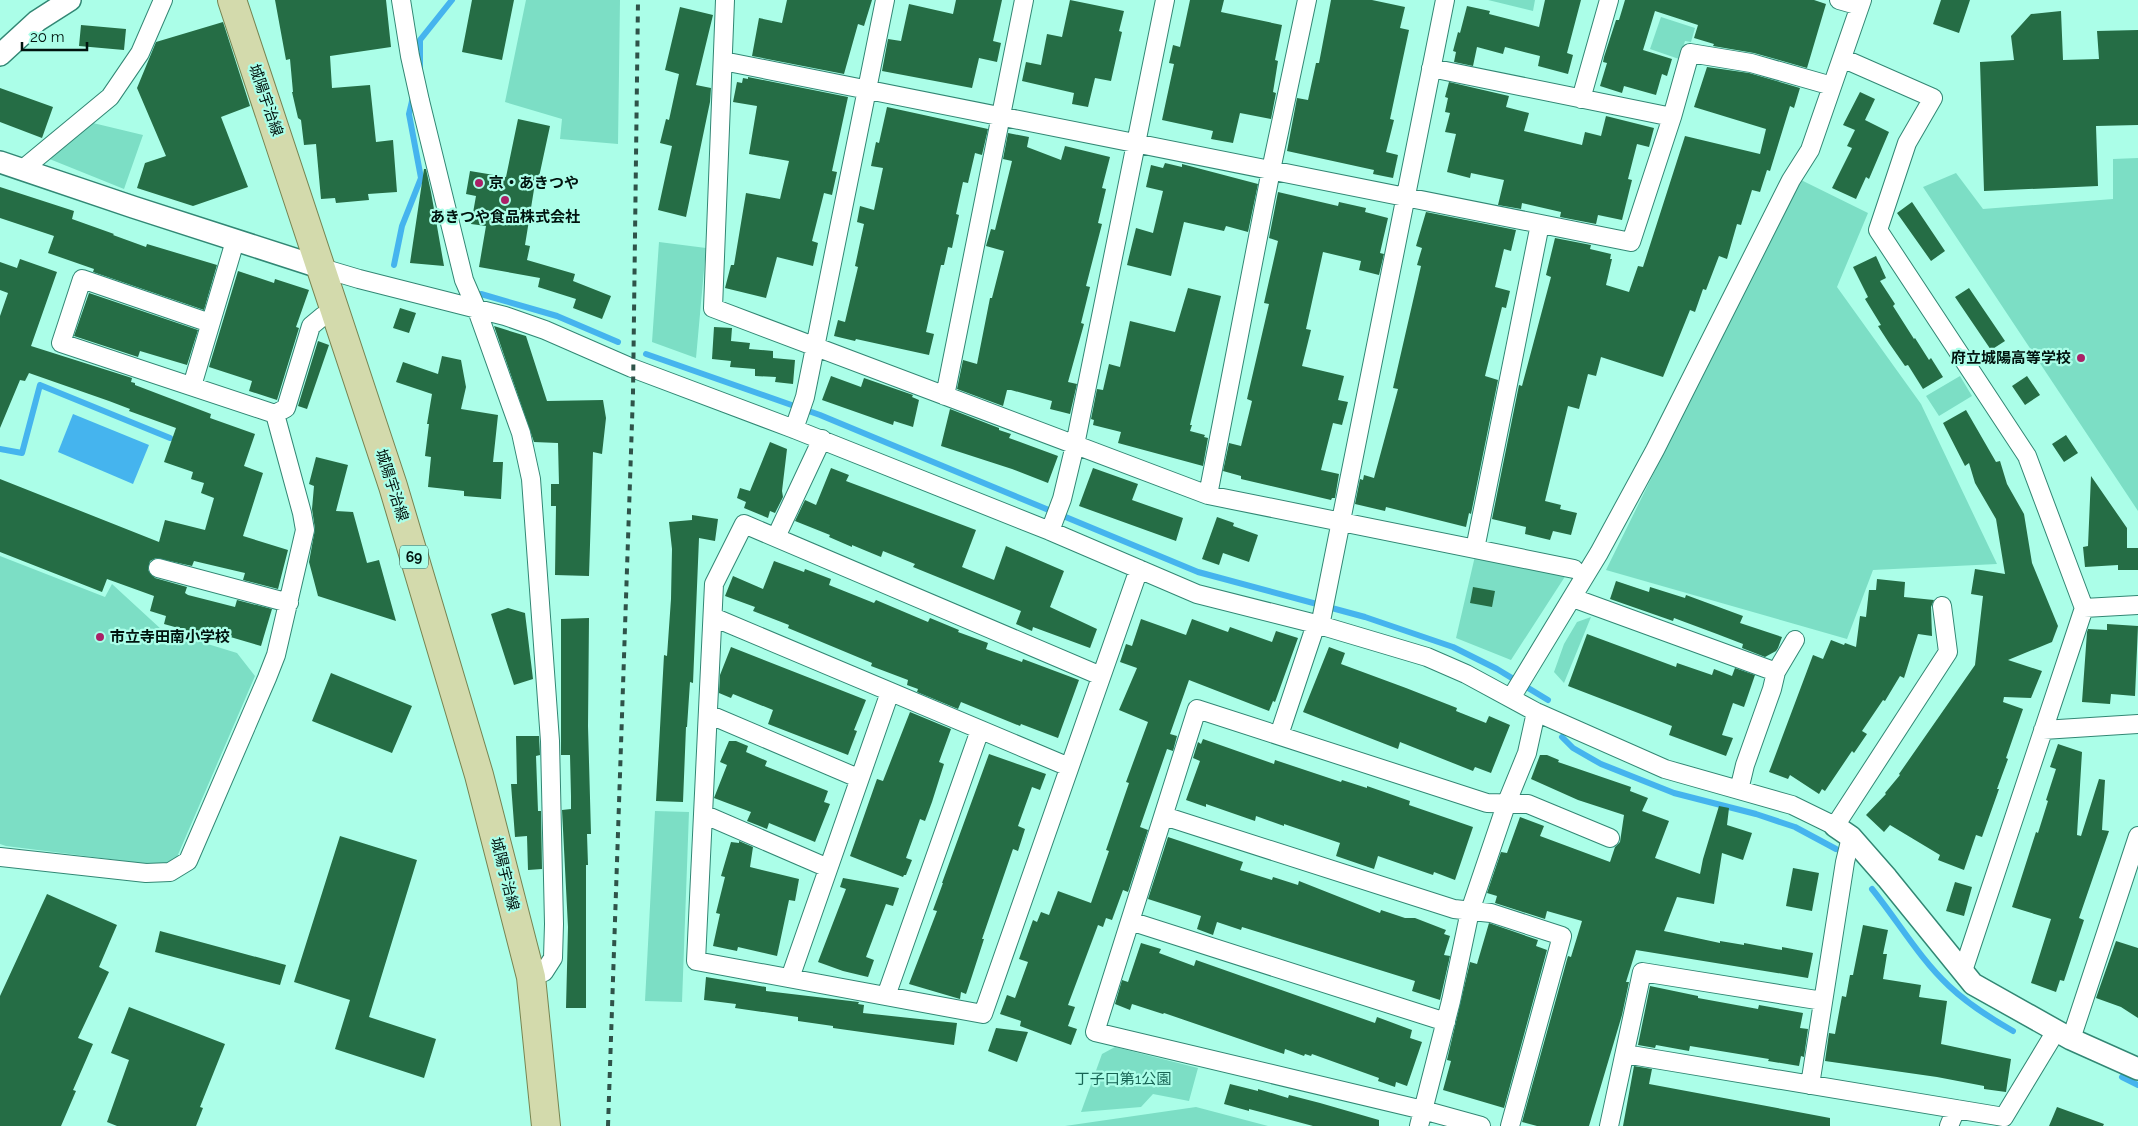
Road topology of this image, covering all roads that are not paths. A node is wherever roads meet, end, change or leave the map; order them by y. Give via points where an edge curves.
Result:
1 (70, 0) edge
2 (163, 0) edge
3 (232, 0) edge
4 (401, 0) edge
5 (725, 0) edge
6 (885, 0) edge
7 (1024, 0) edge
8 (1164, 0) edge
9 (1308, 0) edge
10 (1445, 0) edge
11 (1609, 0) edge
12 (1839, 0) edge
13 (1861, 3) edge
14 (0, 55) edge
15 (1842, 58) junction
16 (723, 61) junction
17 (1431, 68) junction
18 (1832, 86) junction
19 (867, 90) junction
20 (1581, 99) junction
21 (1000, 116) junction
22 (1672, 117) junction
23 (1136, 143) junction
24 (0, 162) edge
25 (22, 169) junction
26 (1272, 170) junction
27 (1406, 197) junction
28 (1540, 224) junction
29 (235, 240) junction
30 (322, 268) junction
31 (478, 310) junction
32 (336, 311) junction
33 (210, 323) junction
34 (815, 346) junction
35 (192, 386) junction
36 (945, 396) junction
37 (275, 414) junction
38 (797, 421) junction
39 (822, 439) junction
40 (1074, 445) junction
41 (1208, 496) junction
42 (1341, 523) junction
43 (1052, 526) junction
44 (776, 537) junction
45 (1475, 549) junction
46 (158, 568) dead end
47 (1139, 569) junction
48 (1574, 569) dead end
49 (1572, 598) junction
50 (289, 603) junction
51 (2138, 605) edge
52 (1942, 606) dead end
53 (2084, 608) junction
54 (713, 617) junction
55 (1319, 622) junction
56 (1795, 640) dead end
57 (1776, 672) junction
58 (1101, 676) junction
59 (890, 692) junction
60 (1513, 694) junction
61 (1536, 712) junction
62 (708, 714) junction
63 (2138, 724) edge
64 (980, 730) junction
65 (2044, 730) junction
66 (1279, 735) junction
67 (1070, 767) junction
68 (858, 778) junction
69 (1739, 790) junction
70 (1507, 802) junction
71 (703, 814) junction
72 (1164, 816) junction
73 (1843, 831) junction
74 (2138, 836) edge
75 (1610, 838) dead end
76 (0, 857) edge
77 (828, 868) junction
78 (1470, 911) junction
79 (1130, 922) junction
80 (1963, 971) junction
81 (531, 977) junction
82 (790, 978) junction
83 (886, 996) junction
84 (1823, 1001) junction
85 (1446, 1022) junction
86 (2063, 1035) junction
87 (1625, 1054) junction
88 (2138, 1069) edge
89 (1810, 1085) junction
90 (1956, 1109) junction
91 (1421, 1118) edge
92 (546, 1126) edge
93 (1481, 1126) edge
94 (1510, 1126) edge
95 (1609, 1126) edge
96 (1949, 1126) edge

1 - 14 street via 37,21
2 - 25 street via 140,53 110,97
3 - 30 main road, 城陽宇治線 / 69
4 - 31 street via 420,101 464,280
5 - 16 street
6 - 19 street
7 - 21 street
8 - 23 street
9 - 26 street
10 - 17 street
11 - 20 street
12 - 13 street
13 - 15 street
15 - 18 street
15 - 53 street via 1933,98 1906,144 1878,230 2027,456
16 - 19 street
16 - 34 street via 713,308
17 - 20 street
17 - 27 street
18 - 22 street via 1751,63 1690,53
18 - 49 street via 1810,150 1791,180 1655,450
19 - 21 street
19 - 34 street
20 - 22 street
21 - 23 street
21 - 36 street
22 - 28 street via 1631,242
23 - 26 street
23 - 40 street
24 - 25 street
25 - 29 street
26 - 27 street
26 - 41 street
27 - 28 street
27 - 42 street
28 - 45 street
29 - 30 street
29 - 33 street
30 - 31 street
30 - 32 main road, 城陽宇治線 / 69
31 - 38 street via 545,330 632,368
31 - 81 street via 521,433 535,514 550,741 554,924 552,958 544,972
32 - 37 street via 323,316 312,326 286,408
32 - 81 main road, 城陽宇治線 / 69 via 479,775
33 - 35 street
33 - 35 street via 82,279 61,343
34 - 36 street
34 - 38 street
35 - 37 street
36 - 40 street
37 - 50 street via 305,530
38 - 39 street
39 - 43 street
39 - 44 street
40 - 41 street
40 - 43 street via 1062,499
41 - 42 street
42 - 45 street
42 - 55 street
43 - 47 street
44 - 54 street via 744,524 714,584
44 - 58 street
45 - 48 street
46 - 50 street
47 - 55 street via 1197,594
47 - 58 street
49 - 57 street
49 - 60 street
50 - 76 street via 276,655 188,861 170,872 146,873
51 - 53 street
52 - 73 street via 1948,652
53 - 65 street
54 - 59 street
54 - 62 street
55 - 60 street via 1427,657
55 - 66 street
56 - 57 street
57 - 69 street
58 - 67 street
59 - 64 street
59 - 68 street
60 - 61 street
61 - 69 street via 1665,769
61 - 70 street via 1527,753
62 - 68 street
62 - 71 street
63 - 65 street
64 - 67 street
64 - 83 street
65 - 80 street
66 - 70 street via 1488,803
66 - 72 street via 1197,709
67 - 83 street via 983,1014
68 - 77 street
69 - 73 street via 1792,805
70 - 75 street via 1528,804
70 - 78 street
71 - 77 street
71 - 82 street via 696,961
72 - 78 street via 1454,909
72 - 79 street
73 - 80 street
73 - 84 street via 1845,862
74 - 86 street
77 - 82 street
78 - 85 street
78 - 94 street via 1491,913 1562,936
79 - 85 street
79 - 91 street via 1095,1032
80 - 86 street via 1973,984
81 - 92 main road, 城陽宇治線 / 69
82 - 83 street
84 - 87 street via 1642,972
84 - 89 street
85 - 91 street
86 - 88 street
86 - 90 street via 2004,1117
87 - 89 street
87 - 95 street
89 - 90 street
90 - 96 street
91 - 93 street

